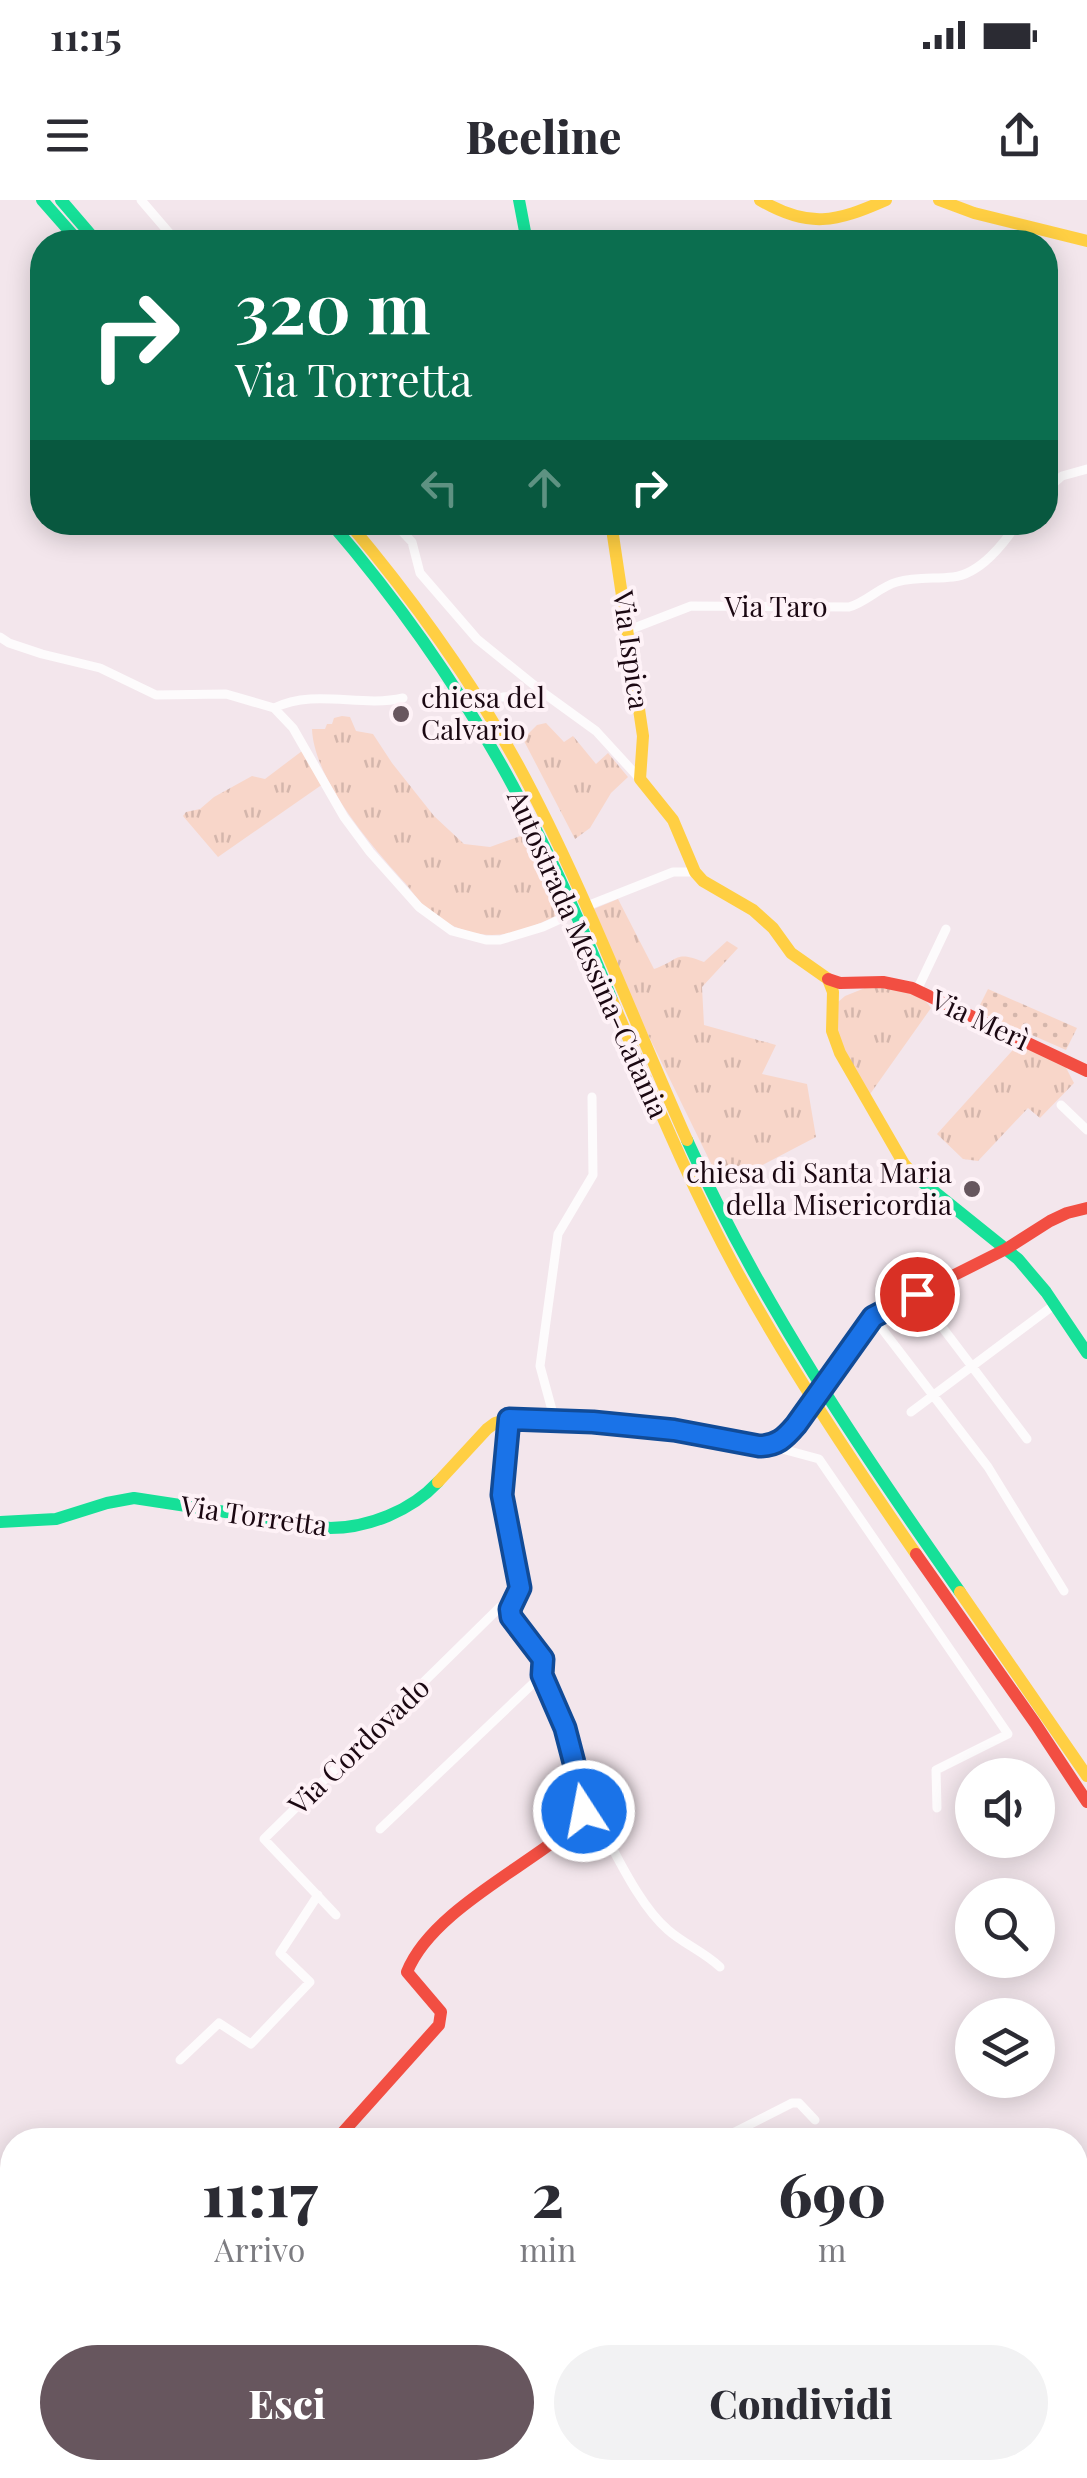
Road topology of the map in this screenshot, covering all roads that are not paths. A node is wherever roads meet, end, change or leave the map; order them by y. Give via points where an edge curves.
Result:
1 (42, 200) edge
2 (61, 200) edge
3 (141, 200) edge
4 (519, 200) edge
5 (760, 200) edge
6 (886, 200) edge
7 (939, 200) edge
8 (68, 230) edge
9 (87, 230) edge
10 (167, 230) edge
11 (525, 230) edge
12 (1043, 230) edge
13 (1058, 234) edge
14 (1087, 241) edge
15 (1087, 469) edge
16 (1058, 480) edge
17 (341, 535) edge
18 (359, 535) edge
19 (406, 535) edge
20 (613, 535) edge
21 (1007, 535) edge
22 (629, 630) junction
23 (0, 637) edge
24 (545, 694) junction
25 (503, 697) dead end
26 (403, 698) dead end
27 (274, 708) junction
28 (640, 778) junction
29 (687, 857) junction
30 (673, 872) junction
31 (695, 872) junction
32 (592, 904) dead end
33 (565, 917) dead end
34 (946, 930) dead end
35 (869, 983) junction
36 (917, 990) junction
37 (831, 991) junction
38 (1087, 1071) edge
39 (592, 1097) dead end
40 (1061, 1104) dead end
41 (1087, 1130) edge
42 (1087, 1208) edge
43 (1006, 1249) junction
44 (917, 1294) junction
45 (1054, 1305) junction
46 (873, 1317) junction
47 (1087, 1353) edge
48 (972, 1366) junction
49 (933, 1396) junction
50 (911, 1412) dead end
51 (509, 1419) junction
52 (555, 1421) junction
53 (1027, 1439) dead end
54 (771, 1446) junction
55 (0, 1522) edge
56 (1064, 1592) dead end
57 (512, 1605) junction
58 (542, 1675) junction
59 (1087, 1776) edge
60 (1087, 1802) edge
61 (938, 1808) dead end
62 (584, 1811) junction
63 (380, 1829) dead end
64 (318, 1895) junction
65 (336, 1914) dead end
66 (720, 1967) dead end
67 (180, 2060) dead end
68 (814, 2120) dead end
69 (347, 2128) edge
70 (743, 2128) edge

1 - 8 main road
2 - 9 main road
3 - 10 street
4 - 11 main road
5 - 6 main road via 819,221
7 - 12 main road
13 - 14 main road
15 - 16 street
17 - 60 main road, Autostrada Messina-Catania via 430,648 510,781 696,1194 792,1371
18 - 59 main road, Autostrada Messina-Catania via 441,640 514,759 715,1201 784,1328
19 - 24 street, Via Ispica via 420,573 477,639
20 - 22 main road, Via Ispica
21 - 22 street, Via Taro via 967,573 899,582 849,607 691,606
22 - 28 main road, Via Ispica via 643,736
23 - 27 street via 100,668 156,695 226,694
24 - 25 street
24 - 28 street, Via Ispica via 596,731
26 - 27 street via 312,698
27 - 33 street via 293,728 344,817 434,920 468,937 500,940
28 - 29 main road, Via Ispica via 673,820
29 - 30 street
29 - 31 main road, Via Ispica
30 - 31 street
30 - 32 street
31 - 37 main road, Via Ispica via 764,918
34 - 36 street
35 - 36 main road, Via Merì
35 - 37 main road, Via Merì
35 - 37 main road
36 - 38 main road, Via Merì
37 - 43 main road via 840,1052 904,1164 934,1196
39 - 52 street via 593,1175 558,1234 540,1366
40 - 41 street
42 - 43 main road via 1050,1220
43 - 44 main road
43 - 45 main road
44 - 46 main road
44 - 48 street
45 - 47 main road
45 - 48 street
46 - 49 street
46 - 54 main road via 796,1425
48 - 49 street
48 - 53 street
49 - 50 street
49 - 56 street via 988,1467
51 - 52 main road
51 - 55 main road, Via Torretta via 487,1429 425,1496 352,1528 134,1498 63,1518
51 - 57 main road via 502,1495 520,1588
52 - 54 main road
54 - 61 street via 818,1459 1008,1734 936,1770
57 - 58 main road via 511,1617 543,1659
57 - 64 street, Via Cordovado via 500,1608 264,1839
58 - 62 main road via 565,1728
58 - 63 street
62 - 66 street via 596,1818 654,1915
62 - 69 main road via 571,1828 438,1929 412,1958 407,1972 442,2018
64 - 65 street, Via Cordovado
64 - 67 street via 280,1953 310,1982 251,2044 218,2023
68 - 70 street via 792,2103

